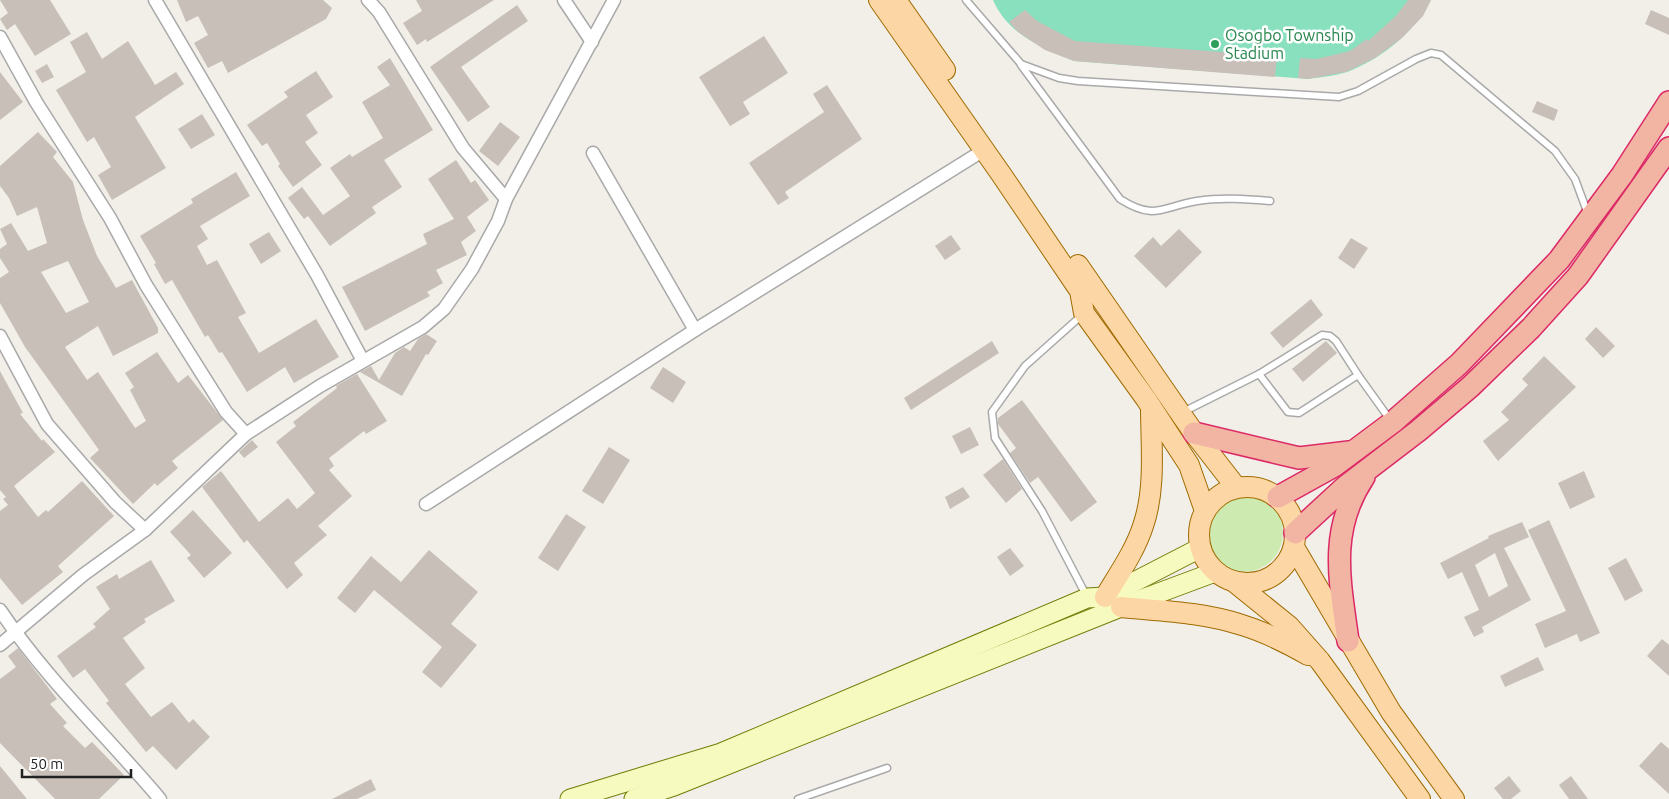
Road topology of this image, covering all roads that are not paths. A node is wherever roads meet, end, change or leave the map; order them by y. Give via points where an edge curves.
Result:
1 (155, 0) edge
2 (368, 0) edge
3 (564, 0) edge
4 (614, 0) edge
5 (879, 0) edge
6 (896, 0) edge
7 (966, 0) edge
8 (0, 37) edge
9 (592, 42) junction
10 (1021, 64) junction
11 (1669, 102) edge
12 (1669, 148) edge
13 (984, 150) junction
14 (593, 153) dead end
15 (506, 199) junction
16 (1270, 201) dead end
17 (1590, 220) junction
18 (1084, 313) junction
19 (695, 330) junction
20 (0, 336) edge
21 (363, 361) junction
22 (1259, 374) junction
23 (1358, 375) junction
24 (1151, 407) junction
25 (1182, 412) junction
26 (1393, 422) junction
27 (1194, 433) junction
28 (246, 434) junction
29 (1352, 452) junction
30 (1371, 467) junction
31 (1236, 487) junction
32 (1278, 497) junction
33 (426, 504) dead end
34 (1205, 511) junction
35 (145, 530) junction
36 (1295, 540) junction
37 (1200, 548) junction
38 (1224, 577) junction
39 (1104, 601) junction
40 (0, 610) edge
41 (15, 633) junction
42 (1348, 641) junction
43 (0, 645) edge
44 (1320, 661) junction
45 (887, 768) dead end
46 (160, 799) edge
47 (570, 799) edge
48 (634, 799) edge
49 (798, 799) edge
50 (1420, 799) edge
51 (1454, 799) edge

1 - 21 street via 317,274
2 - 15 street via 379,12 463,148
3 - 9 street
4 - 9 street
5 - 13 main road
6 - 25 main road
7 - 10 lane
8 - 28 street via 36,102 110,218 146,285 226,412
9 - 15 street
10 - 16 lane via 1120,199 1136,209 1160,212 1196,202 1239,198
10 - 17 lane via 1058,78 1078,81 1329,98 1358,91 1431,53 1441,55 1555,151 1575,179
11 - 17 highway
12 - 30 highway via 1578,276 1531,328 1470,387
13 - 18 main road via 1080,291
13 - 19 street
14 - 19 street
15 - 21 street via 472,269 444,309 423,326
17 - 26 highway via 1559,260 1459,364
18 - 24 main road
18 - 39 lane via 1025,366 992,412 995,438
19 - 33 street
20 - 35 street via 47,424 115,502
21 - 28 street
22 - 23 lane via 1288,412 1294,414
22 - 23 lane via 1322,335 1336,341
22 - 25 lane
23 - 26 lane
24 - 34 main road via 1189,465
24 - 39 main road via 1150,485 1144,526
25 - 27 main road
26 - 29 highway
27 - 29 highway via 1299,458
27 - 31 main road
28 - 35 street
29 - 32 highway via 1334,466
30 - 36 highway via 1346,486
30 - 42 highway via 1359,484 1345,516 1339,550 1338,568
31 - 32 main road via 1258,487
31 - 34 main road via 1213,500
32 - 36 main road via 1293,520
34 - 37 main road via 1200,523
35 - 41 street via 83,575
36 - 38 main road via 1288,561 1277,573 1264,580 1248,584
36 - 42 main road
37 - 38 main road via 1206,561
37 - 39 main road
38 - 39 main road
38 - 44 main road via 1289,626
39 - 44 main road via 1241,624
39 - 47 main road via 721,752
39 - 48 main road via 674,786
40 - 41 street
41 - 43 street
41 - 46 street via 99,734
42 - 51 main road via 1391,712
44 - 50 main road
45 - 49 lane

